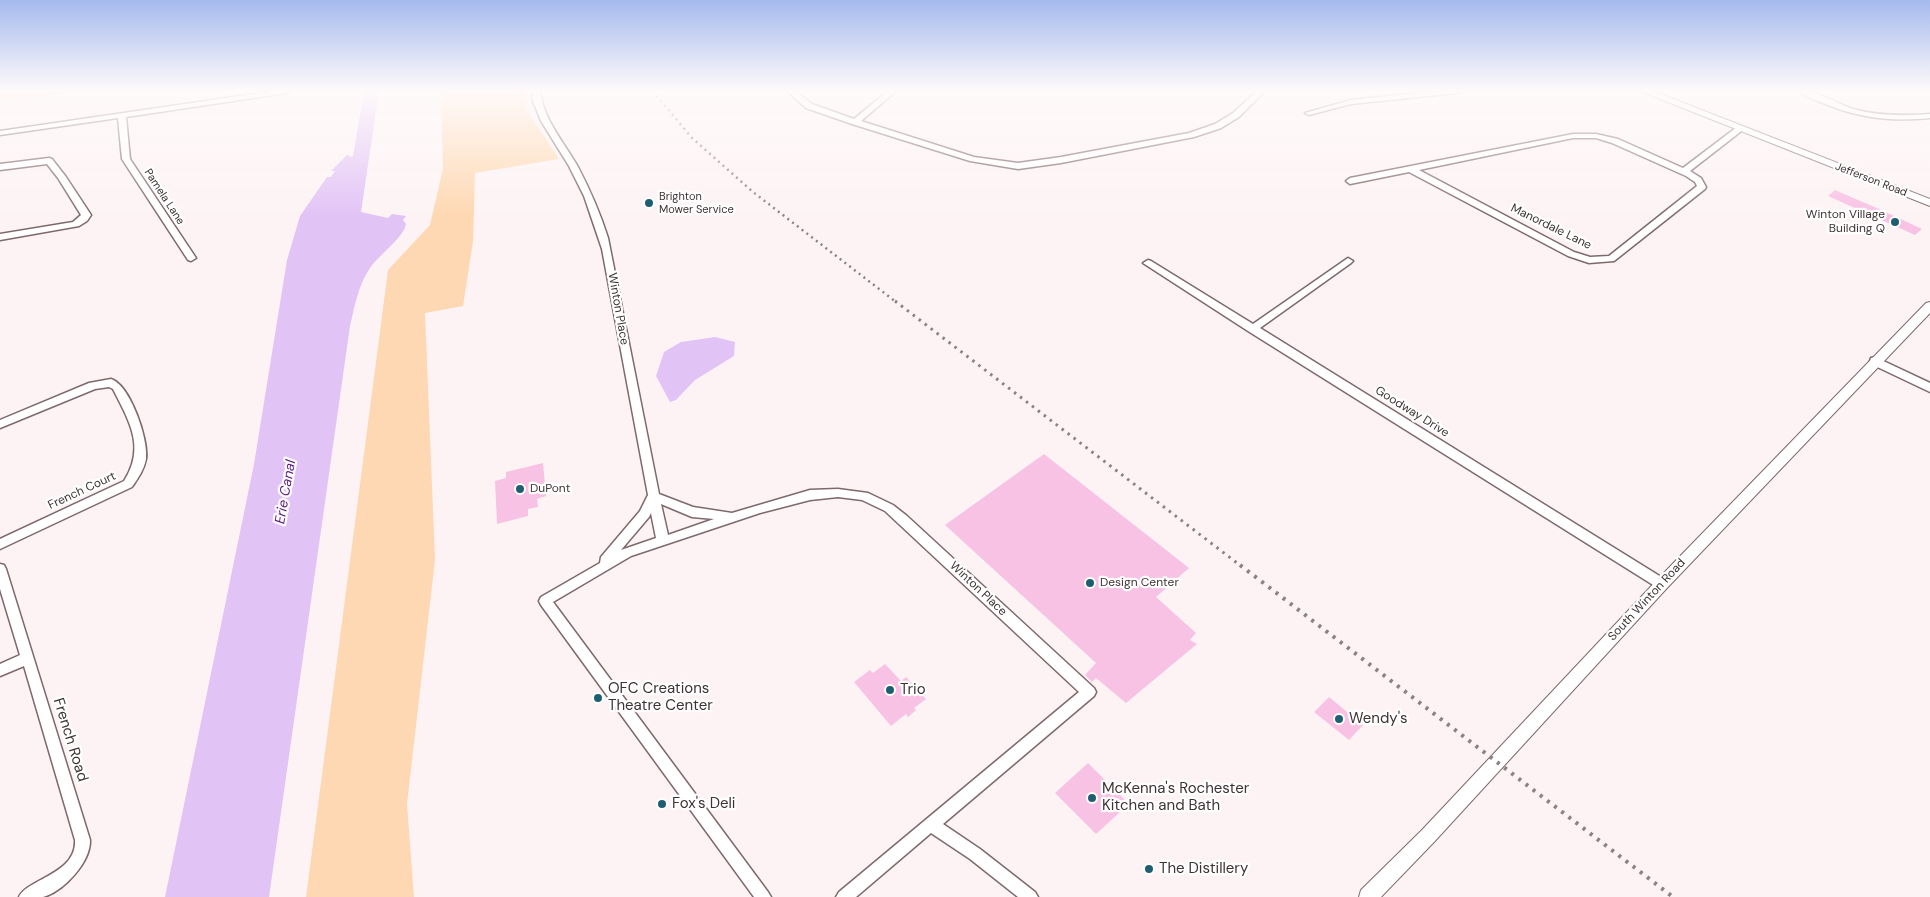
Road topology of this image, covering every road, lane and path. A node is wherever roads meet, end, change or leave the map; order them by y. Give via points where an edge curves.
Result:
1 (124, 133) edge
2 (553, 133) edge
3 (889, 133) edge
4 (1197, 133) edge
5 (1735, 133) edge
6 (1750, 133) edge
7 (0, 167) edge
8 (1411, 169) junction
9 (1684, 172) junction
10 (1350, 181) dead end
11 (1930, 203) edge
12 (0, 236) edge
13 (191, 258) dead end
14 (1348, 261) dead end
15 (1148, 263) dead end
16 (1930, 306) edge
17 (1252, 329) junction
18 (1875, 361) junction
19 (1930, 388) edge
20 (0, 424) edge
21 (653, 496) junction
22 (735, 517) junction
23 (662, 541) junction
24 (0, 544) edge
25 (0, 569) edge
26 (597, 570) junction
27 (1662, 584) junction
28 (28, 658) junction
29 (0, 670) edge
30 (932, 824) junction
31 (48, 891) edge
32 (27, 897) edge
33 (763, 897) edge
34 (844, 897) edge
35 (1030, 897) edge
36 (1368, 897) edge

1 - 13 street, Pamela Lane via 126,159
2 - 21 street, Winton Place via 573,166 599,222 607,249
3 - 4 street via 972,159 1018,166
5 - 9 street
6 - 11 main road, Jefferson Road
7 - 12 street via 49,161 86,215 76,224
8 - 9 street via 1584,135 1615,141
8 - 9 street, Manordale Lane via 1571,254 1597,261 1611,259 1701,189 1698,180
8 - 10 street
14 - 17 street
15 - 17 street, Goodway Drive
16 - 18 main road, South Winton Road
17 - 27 street, Goodway Drive
18 - 19 street
18 - 27 main road, South Winton Road
20 - 24 street, French Court via 93,386 111,384 117,387 142,444 134,477 128,484
21 - 22 street via 692,512
21 - 23 street, Winton Place
21 - 26 street via 645,514
22 - 23 street, Winton Place
22 - 30 street, Winton Place via 810,495 864,496 889,508 1089,692
23 - 26 street, Winton Place via 627,553
25 - 28 street, French Road
26 - 33 street, Winton Place via 545,601
27 - 36 main road, South Winton Road
28 - 29 street
28 - 31 street, French Road via 79,823 83,846 72,866
30 - 34 street, Winton Place
30 - 35 street
31 - 32 street, French Road

